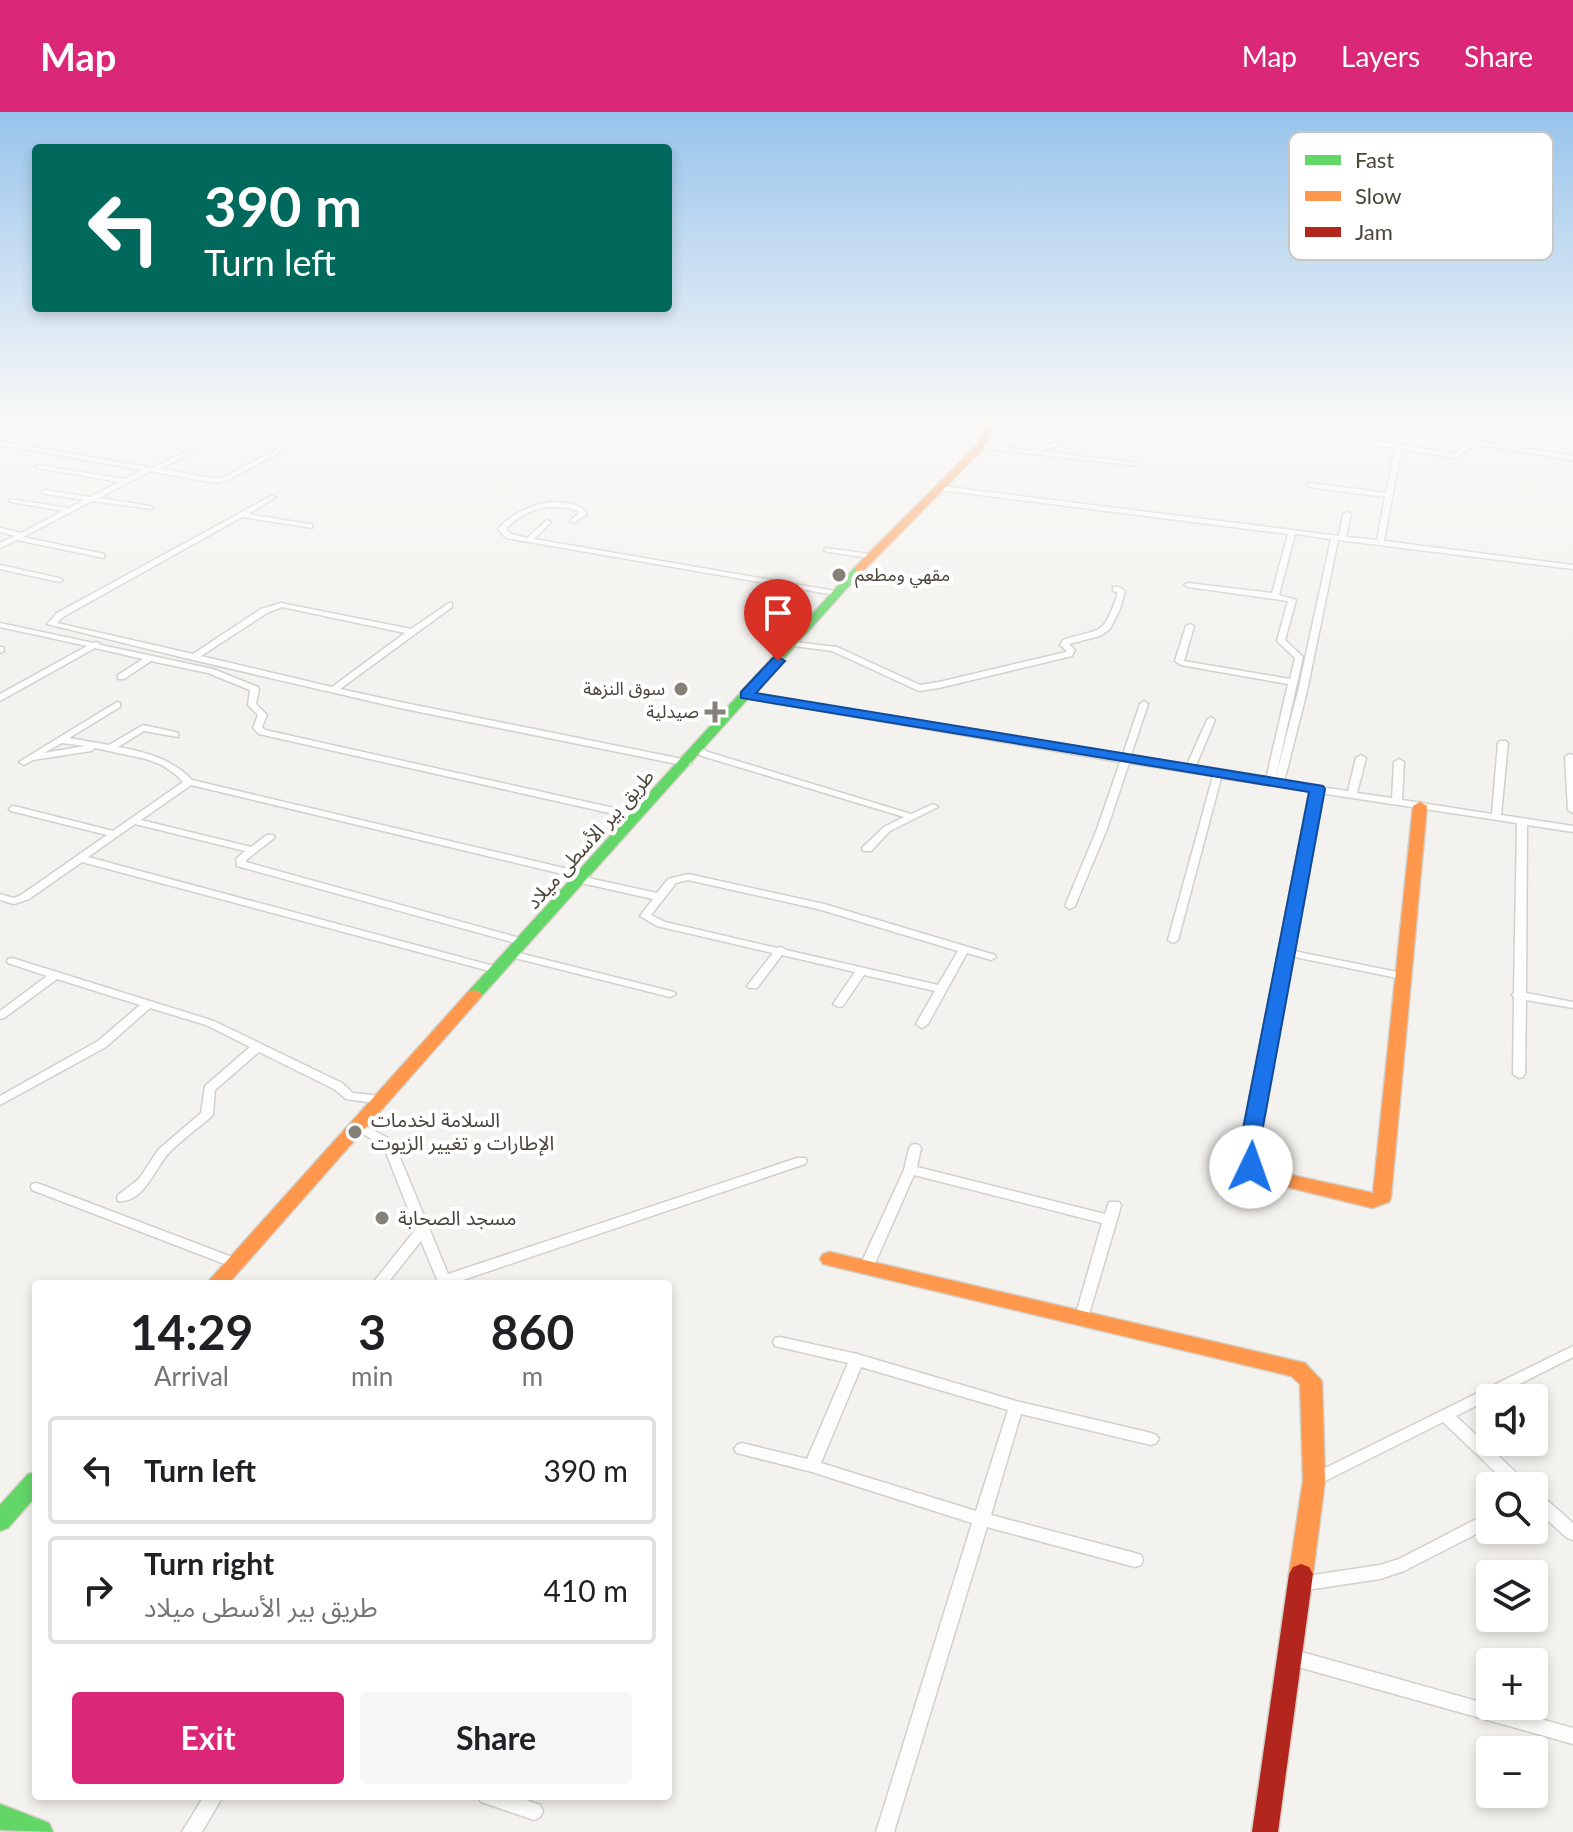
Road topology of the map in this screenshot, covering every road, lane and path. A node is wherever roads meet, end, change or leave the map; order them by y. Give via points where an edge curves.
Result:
1 (24, 502) edge
2 (83, 502) edge
3 (111, 502) edge
4 (264, 502) edge
5 (925, 502) edge
6 (1054, 502) edge
7 (1387, 502) edge
8 (150, 508) dead end
9 (68, 510) junction
10 (1347, 514) dead end
11 (242, 515) junction
12 (574, 521) dead end
13 (547, 522) dead end
14 (309, 526) dead end
15 (0, 530) edge
16 (1292, 532) junction
17 (20, 537) junction
18 (1338, 538) junction
19 (529, 540) junction
20 (1380, 543) junction
21 (0, 546) edge
22 (828, 550) dead end
23 (101, 556) dead end
24 (870, 556) junction
25 (0, 567) edge
26 (1573, 567) edge
27 (59, 580) dead end
28 (1188, 585) dead end
29 (1116, 589) dead end
30 (835, 593) junction
31 (1275, 596) junction
32 (449, 605) dead end
33 (0, 625) edge
34 (1190, 626) dead end
35 (412, 632) junction
36 (97, 644) junction
37 (794, 644) junction
38 (151, 657) junction
39 (193, 658) junction
40 (121, 677) dead end
41 (1291, 682) junction
42 (333, 690) junction
43 (746, 695) junction
44 (0, 698) edge
45 (1144, 704) dead end
46 (117, 705) dead end
47 (1211, 720) dead end
48 (175, 735) dead end
49 (62, 740) junction
50 (1503, 743) dead end
51 (96, 746) junction
52 (108, 749) junction
53 (698, 749) junction
54 (1570, 757) dead end
55 (1361, 758) dead end
56 (1126, 760) junction
57 (1399, 762) dead end
58 (687, 763) junction
59 (1190, 769) junction
60 (1218, 773) junction
61 (1274, 781) junction
62 (189, 782) junction
63 (1317, 789) junction
64 (1352, 795) junction
65 (1397, 802) junction
66 (1420, 806) junction
67 (933, 807) dead end
68 (14, 809) dead end
69 (1573, 810) edge
70 (636, 816) junction
71 (909, 816) junction
72 (1496, 817) junction
73 (133, 821) junction
74 (1522, 821) junction
75 (1573, 829) edge
76 (114, 834) junction
77 (270, 837) dead end
78 (867, 849) dead end
79 (252, 850) junction
80 (80, 858) junction
81 (583, 878) junction
82 (0, 897) edge
83 (659, 897) junction
84 (1070, 906) dead end
85 (1173, 940) dead end
86 (523, 942) junction
87 (964, 949) junction
88 (781, 950) junction
89 (1284, 952) junction
90 (511, 954) junction
91 (991, 957) dead end
92 (12, 961) dead end
93 (497, 970) junction
94 (862, 970) junction
95 (55, 975) junction
96 (1402, 976) junction
97 (753, 986) dead end
98 (941, 989) junction
99 (670, 994) dead end
100 (1518, 995) junction
101 (148, 1004) junction
102 (839, 1004) dead end
103 (1573, 1005) edge
104 (0, 1016) edge
105 (922, 1024) dead end
106 (259, 1046) junction
107 (1519, 1074) dead end
108 (381, 1100) junction
109 (0, 1101) edge
110 (359, 1127) junction
111 (915, 1148) dead end
112 (801, 1161) dead end
113 (910, 1170) junction
114 (37, 1187) dead end
115 (123, 1198) dead end
116 (1114, 1205) dead end
117 (1110, 1220) junction
118 (422, 1231) junction
119 (830, 1259) dead end
120 (235, 1263) junction
121 (866, 1268) junction
122 (220, 1280) edge
123 (382, 1280) edge
124 (444, 1280) edge
125 (451, 1280) edge
126 (1082, 1317) junction
127 (780, 1342) dead end
128 (1573, 1351) edge
129 (857, 1360) junction
130 (1016, 1407) junction
131 (1446, 1416) junction
132 (1151, 1439) dead end
133 (742, 1449) dead end
134 (812, 1466) junction
135 (1505, 1472) edge
136 (1314, 1480) junction
137 (32, 1485) edge
138 (1548, 1511) edge
139 (981, 1519) junction
140 (0, 1521) edge
141 (1476, 1526) edge
142 (1573, 1533) edge
143 (1135, 1560) dead end
144 (1298, 1584) junction
145 (1291, 1657) junction
146 (1573, 1736) edge
147 (211, 1800) edge
148 (500, 1800) edge
149 (534, 1811) dead end
150 (0, 1817) edge
151 (40, 1832) edge
152 (191, 1832) edge
153 (885, 1832) edge
154 (1265, 1832) edge

1 - 9 street
2 - 9 street
3 - 8 street
4 - 11 street
5 - 24 main road, طريق بير الأسطى ميلاد
6 - 16 street
7 - 20 street
9 - 17 street
10 - 18 street
11 - 14 street
11 - 39 street via 50,623
12 - 19 street via 581,510 551,503 502,528 509,536
13 - 19 street
15 - 17 street
16 - 18 street
16 - 31 street
17 - 21 street
17 - 23 street
18 - 20 street
18 - 61 street via 1305,683
19 - 30 street
20 - 26 street
22 - 24 street
24 - 30 main road, طريق بير الأسطى ميلاد
25 - 27 street
28 - 31 street
29 - 37 street via 1121,596 1112,624 1102,635 1066,642 1069,654 939,685 919,688 834,649
30 - 37 main road, طريق بير الأسطى ميلاد
31 - 41 street via 1292,600 1281,641 1299,657
32 - 35 street
33 - 36 street
34 - 41 street via 1181,663
35 - 39 street via 281,605
35 - 42 street
36 - 38 street
36 - 44 street
37 - 43 main road, طريق بير الأسطى ميلاد
38 - 40 street
38 - 70 street via 252,687 252,705 263,715 257,728 262,732
39 - 42 street
41 - 61 street
42 - 58 street
43 - 53 main road, طريق بير الأسطى ميلاد
43 - 56 street
45 - 56 street
46 - 49 street
47 - 59 street
48 - 52 street via 143,728
49 - 51 street
49 - 51 street via 27,760
50 - 72 street
51 - 52 street
52 - 62 street via 171,764
53 - 58 main road, طريق بير الأسطى ميلاد
53 - 71 street
54 - 69 street
55 - 64 street
56 - 59 street
56 - 84 street
57 - 65 street
58 - 70 main road, طريق بير الأسطى ميلاد
59 - 60 street
60 - 61 street
60 - 85 street
61 - 63 street
62 - 73 street
62 - 81 street
63 - 64 street
63 - 89 main road
64 - 65 street
65 - 66 street
66 - 72 street
66 - 96 main road
67 - 71 street
68 - 76 street
70 - 81 main road, طريق بير الأسطى ميلاد
71 - 78 street
72 - 74 street
73 - 76 street
73 - 79 street
74 - 75 street
74 - 100 street
76 - 80 street
77 - 79 street
79 - 86 street via 241,864
80 - 82 street via 20,900
80 - 93 street
81 - 83 street
81 - 86 main road, طريق بير الأسطى ميلاد
83 - 87 street via 674,879 688,877 820,906
83 - 88 street via 646,919
86 - 90 main road, طريق بير الأسطى ميلاد
87 - 91 street
87 - 98 street
88 - 94 street
88 - 97 street
89 - 96 street
89 - 96 main road via 1248,1154 1251,1167 1258,1174 1372,1201 1382,1197
90 - 93 main road, طريق بير الأسطى ميلاد
90 - 99 street
92 - 95 street
93 - 108 main road, طريق بير الأسطى ميلاد
94 - 98 street
94 - 102 street
95 - 101 street
95 - 104 street
98 - 105 street
100 - 103 street
100 - 107 street
101 - 106 street via 210,1023
101 - 109 street via 102,1044
106 - 108 street via 350,1096
106 - 115 street via 212,1085 207,1114 162,1153 144,1182
108 - 110 main road, طريق بير الأسطى ميلاد
110 - 118 street via 388,1143
110 - 120 main road, طريق بير الأسطى ميلاد
111 - 113 street
112 - 125 street
113 - 117 street
113 - 121 street
114 - 120 street
116 - 117 street
117 - 126 street
118 - 123 street
118 - 124 street
119 - 121 main road
120 - 122 main road, طريق بير الأسطى ميلاد
121 - 126 main road
126 - 136 main road via 1306,1374 1313,1388
127 - 129 street
128 - 131 street
129 - 130 street
129 - 134 street
130 - 132 street
130 - 139 street
131 - 135 street
131 - 136 street
133 - 134 street
134 - 139 street
136 - 144 main road
137 - 140 main road
138 - 142 street
139 - 143 street
139 - 153 street
141 - 144 street via 1380,1572
144 - 145 main road
145 - 146 street
145 - 154 main road
147 - 152 street
148 - 149 street
150 - 151 main road

